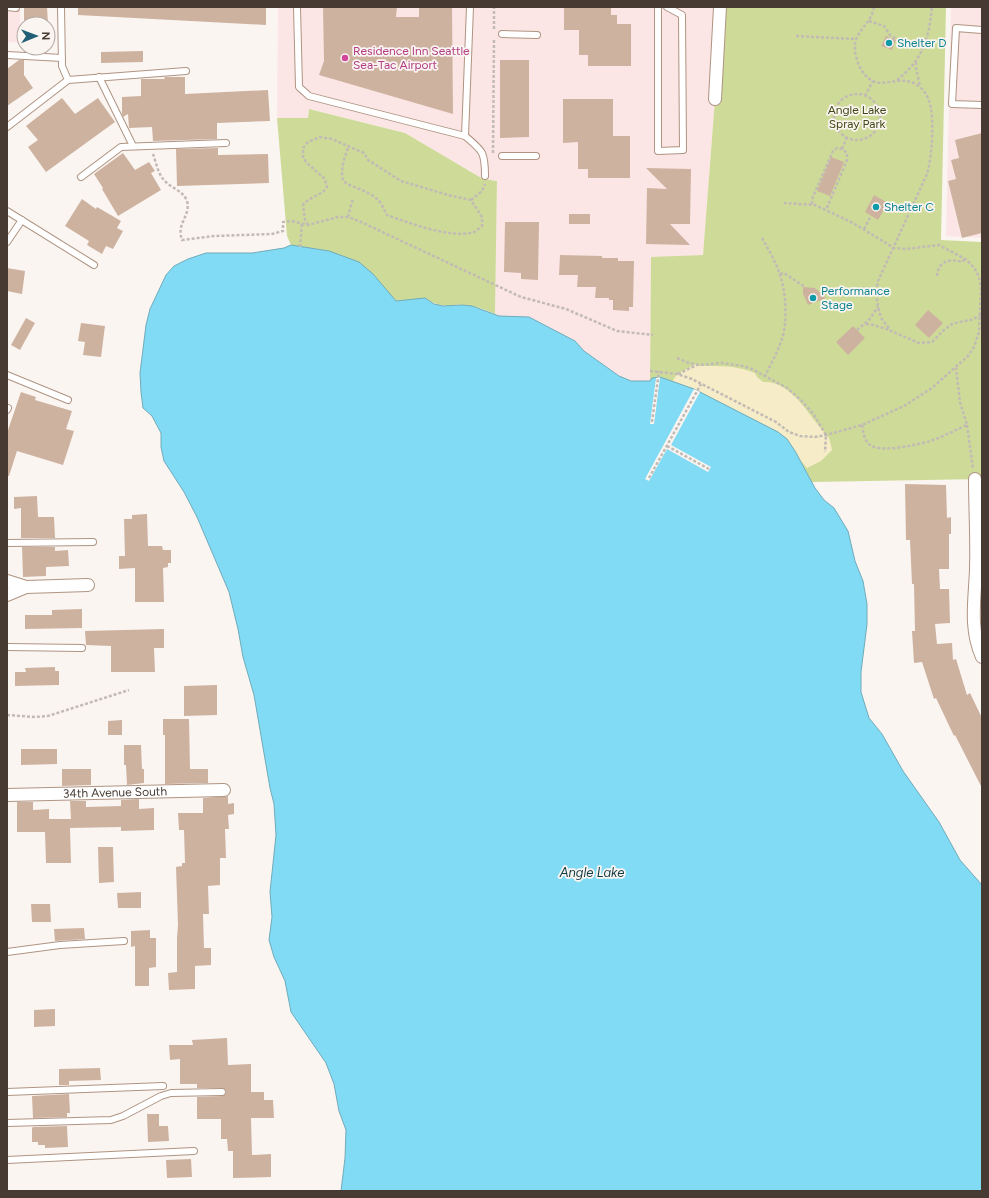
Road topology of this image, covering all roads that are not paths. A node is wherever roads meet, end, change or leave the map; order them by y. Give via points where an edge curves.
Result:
1 (7, 7) edge
2 (61, 7) edge
3 (297, 7) edge
4 (470, 7) edge
5 (658, 7) edge
6 (667, 7) edge
7 (720, 7) edge
8 (16, 8) edge
9 (982, 30) edge
10 (502, 34) dead end
11 (537, 35) dead end
12 (7, 55) edge
13 (62, 58) junction
14 (186, 71) dead end
15 (99, 77) junction
16 (68, 80) junction
17 (715, 99) dead end
18 (982, 105) edge
19 (7, 127) edge
20 (465, 136) junction
21 (226, 143) dead end
22 (133, 146) junction
23 (502, 156) dead end
24 (536, 156) dead end
25 (485, 176) dead end
26 (81, 177) dead end
27 (7, 211) edge
28 (22, 220) junction
29 (7, 242) edge
30 (94, 265) dead end
31 (7, 374) edge
32 (68, 400) dead end
33 (975, 479) road end
34 (93, 542) dead end
35 (7, 543) edge
36 (979, 569) edge
37 (7, 581) edge
38 (88, 585) dead end
39 (26, 587) junction
40 (7, 595) edge
41 (7, 647) edge
42 (82, 648) dead end
43 (982, 657) edge
44 (224, 790) dead end
45 (7, 795) edge
46 (124, 941) dead end
47 (7, 952) edge
48 (163, 1086) dead end
49 (7, 1092) edge
50 (222, 1092) dead end
51 (7, 1123) edge
52 (194, 1151) dead end
53 (7, 1160) edge

1 - 8 lane
2 - 13 lane
3 - 20 lane via 299,87 309,96
4 - 20 lane
5 - 6 lane via 658,151 684,150 682,15
7 - 17 street
9 - 18 lane via 956,28 952,104
10 - 11 lane
12 - 13 lane
13 - 16 lane via 63,71
14 - 15 lane
15 - 16 lane
15 - 22 lane
16 - 19 lane
20 - 25 lane via 482,150
21 - 22 lane
22 - 26 lane via 121,147
23 - 24 lane
27 - 28 lane
28 - 29 lane
28 - 30 lane
31 - 32 lane
33 - 36 street
34 - 35 lane
36 - 43 street via 973,618 975,636
37 - 39 street
38 - 39 street
39 - 40 street
41 - 42 lane
44 - 45 street, 34th Avenue South
46 - 47 lane via 60,945
48 - 49 lane
50 - 51 lane via 171,1093 111,1120
52 - 53 lane

